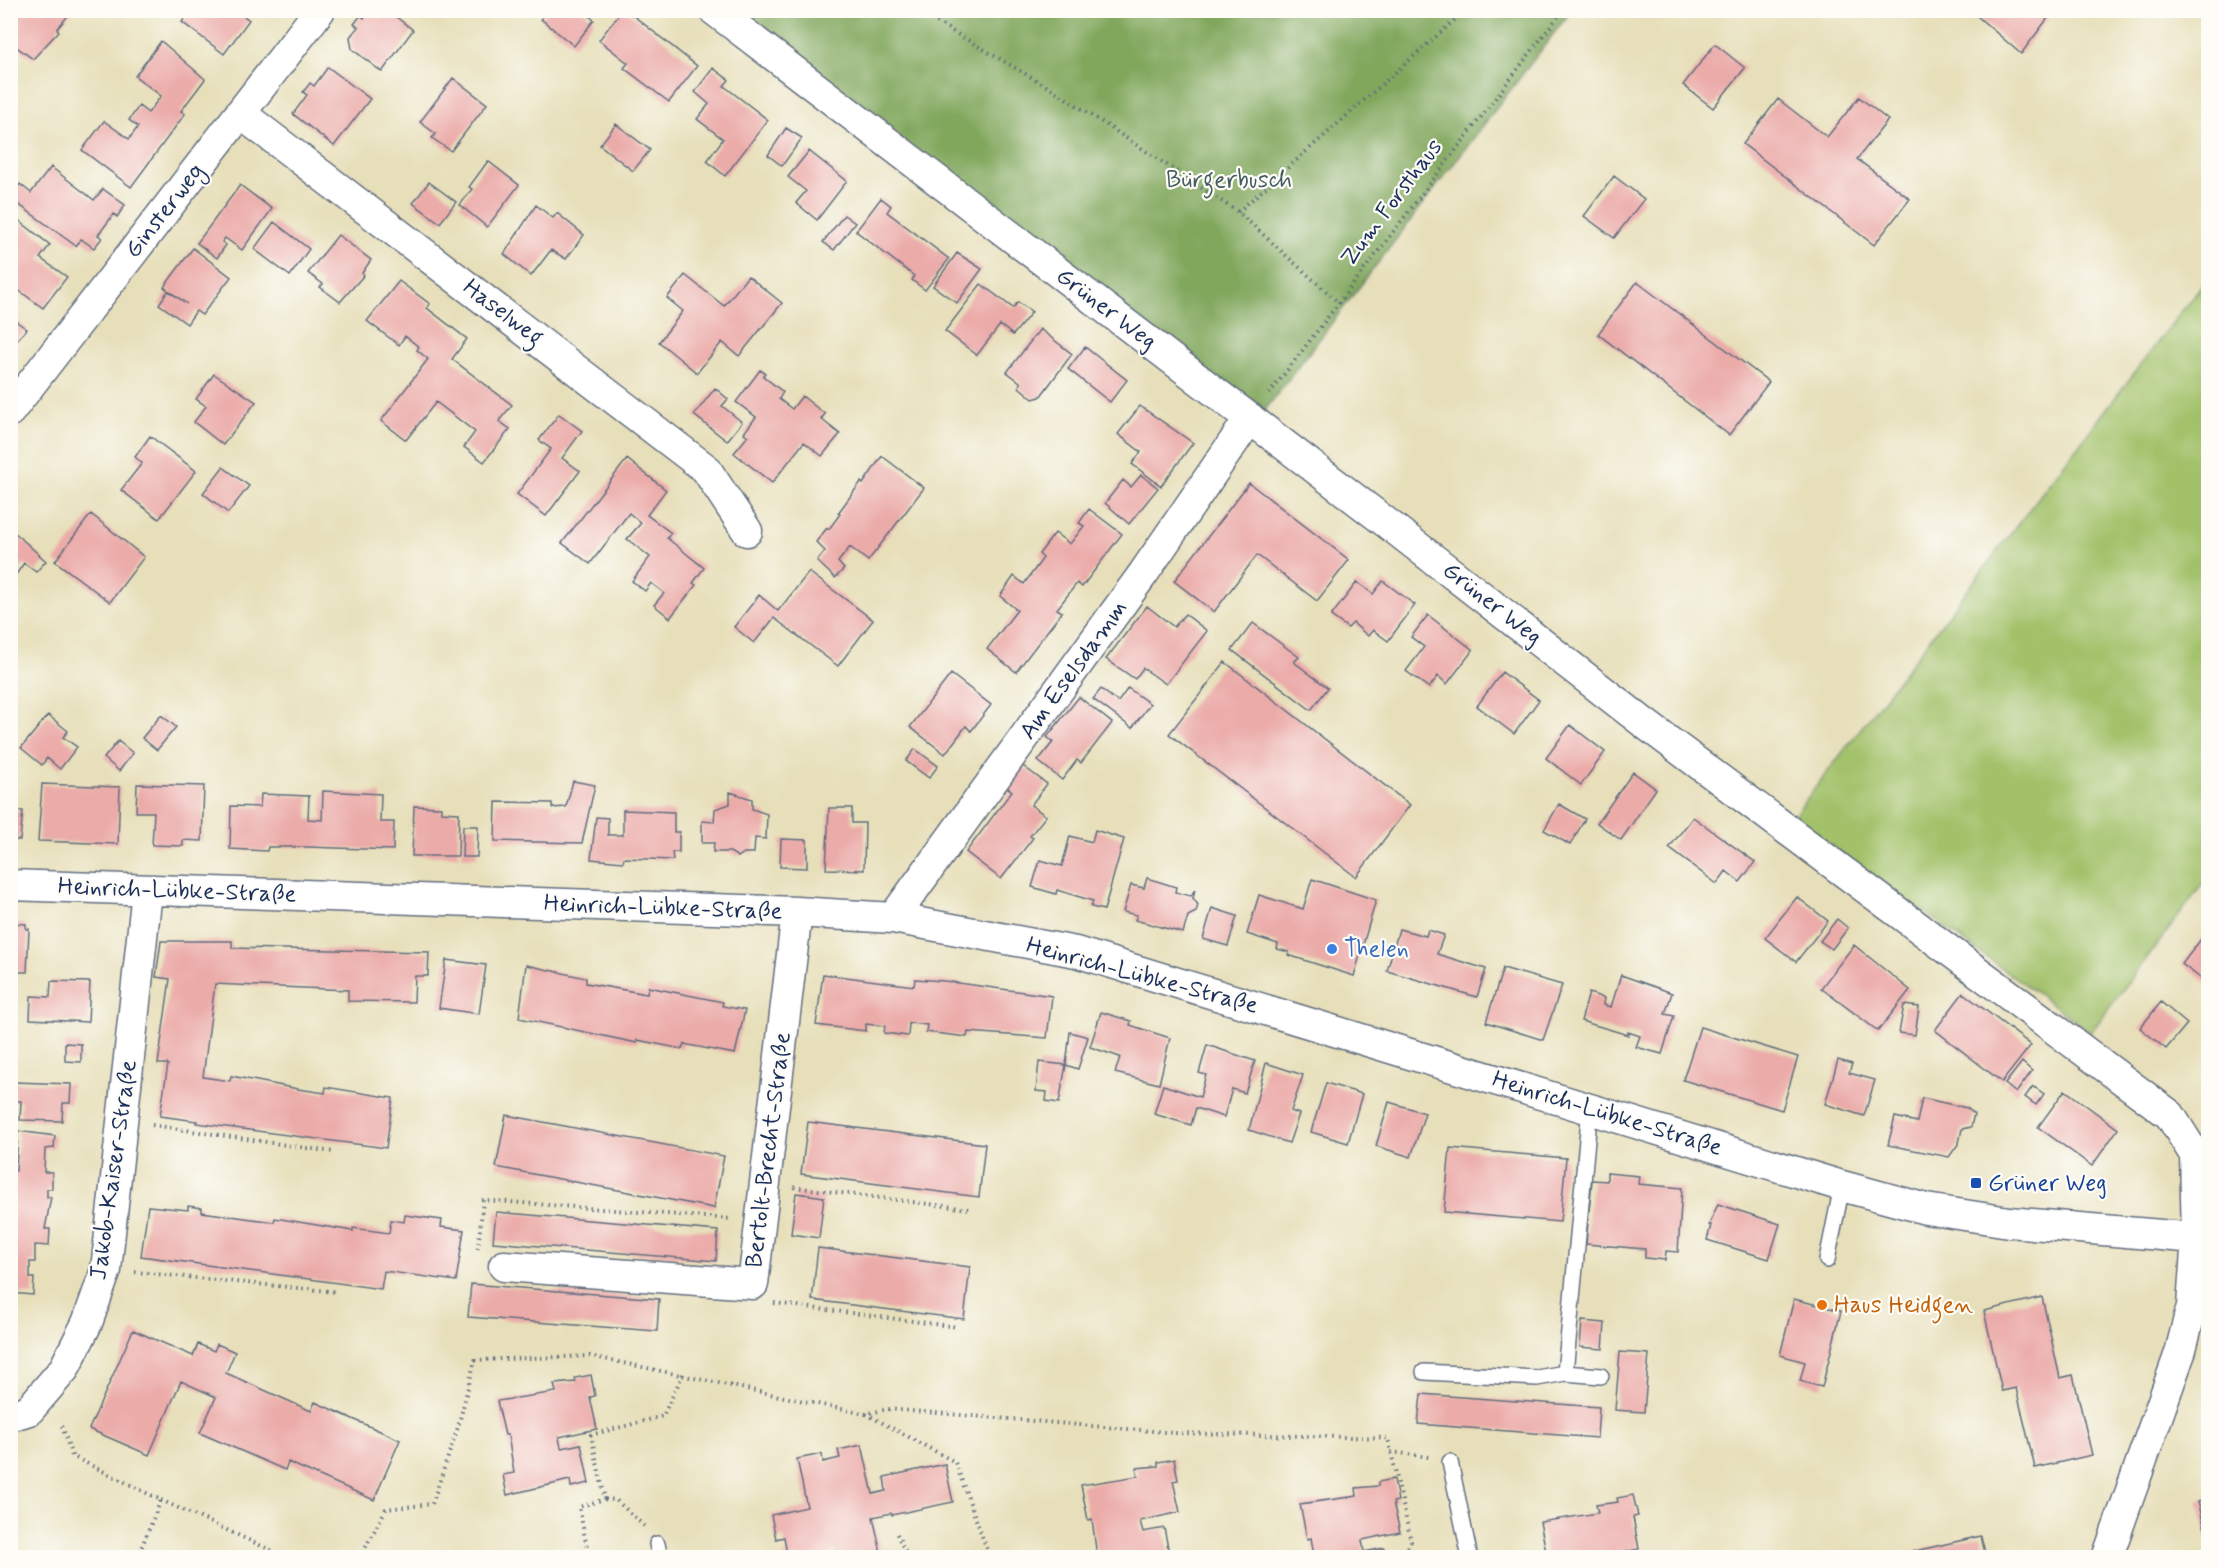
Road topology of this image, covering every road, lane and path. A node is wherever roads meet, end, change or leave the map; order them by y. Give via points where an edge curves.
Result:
1 (320, 10) edge
2 (714, 10) edge
3 (916, 10) edge
4 (1466, 10) edge
5 (1563, 10) edge
6 (240, 112) junction
7 (1238, 212) junction
8 (1339, 303) junction
9 (10, 411) edge
10 (1250, 418) junction
11 (747, 531) dead end
12 (10, 885) edge
13 (147, 891) junction
14 (797, 912) junction
15 (893, 918) junction
16 (1590, 1108) junction
17 (123, 1121) junction
18 (333, 1152) dead end
19 (765, 1184) junction
20 (1842, 1186) junction
21 (969, 1209) dead end
22 (761, 1220) junction
23 (2203, 1238) edge
24 (1827, 1260) dead end
25 (504, 1266) joint
26 (106, 1270) junction
27 (753, 1284) junction
28 (338, 1292) dead end
29 (2200, 1309) edge
30 (958, 1327) dead end
31 (1425, 1372) dead end
32 (1565, 1373) junction
33 (683, 1374) junction
34 (1601, 1376) dead end
35 (865, 1414) junction
36 (10, 1416) edge
37 (62, 1426) dead end
38 (1391, 1452) junction
39 (1450, 1462) joint
40 (605, 1499) junction
41 (161, 1500) junction
42 (897, 1534) dead end
43 (658, 1551) edge
44 (137, 1557) edge
45 (288, 1557) edge
46 (360, 1557) edge
47 (589, 1557) edge
48 (908, 1557) edge
49 (990, 1557) edge
50 (1406, 1557) edge
51 (1470, 1557) edge
52 (2107, 1557) edge

1 - 6 street, Ginsterweg
2 - 10 street, Grüner Weg
3 - 7 path via 1055,91
4 - 7 path
5 - 8 path, Zum Forsthaus
6 - 9 street, Ginsterweg
6 - 11 street, Haselweg via 706,469
7 - 8 path
8 - 10 path, Zum Forsthaus
10 - 15 street, Am Eselsdamm via 1143,574
10 - 23 street, Grüner Weg via 1635,716 2170,1115 2195,1155
12 - 13 street, Heinrich-Lübke-Straße
13 - 14 street, Heinrich-Lübke-Straße
13 - 17 street, Jakob-Kaiser-Straße
14 - 15 street, Heinrich-Lübke-Straße
14 - 19 street, Bertolt-Brecht-Straße
15 - 16 street, Heinrich-Lübke-Straße via 1076,952
16 - 20 street, Heinrich-Lübke-Straße
16 - 32 lane
17 - 18 path
17 - 26 street, Jakob-Kaiser-Straße
19 - 21 path
19 - 22 street, Bertolt-Brecht-Straße
20 - 23 street, Heinrich-Lübke-Straße via 1926,1209 2009,1222
20 - 24 lane
22 - 25 path via 483,1200 477,1261
22 - 27 street, Bertolt-Brecht-Straße
23 - 29 street, Grüner Weg
25 - 27 street, Bertolt-Brecht-Straße
26 - 28 path
26 - 36 street, Jakob-Kaiser-Straße via 87,1323 64,1369 29,1410
27 - 30 path via 753,1300
29 - 52 street, Grüner Weg via 2180,1353
31 - 32 lane via 1537,1378
32 - 34 lane
33 - 35 path
33 - 40 path via 663,1416 591,1435
33 - 46 path via 590,1356 475,1360 432,1504 386,1509
35 - 38 path via 888,1409 1176,1433 1388,1438
35 - 49 path via 955,1462
37 - 41 path via 72,1456
38 - 39 path
38 - 50 path via 1411,1541
39 - 51 lane
40 - 43 path via 616,1500 640,1519
40 - 47 path via 579,1507
41 - 44 path
41 - 45 path
42 - 48 path

